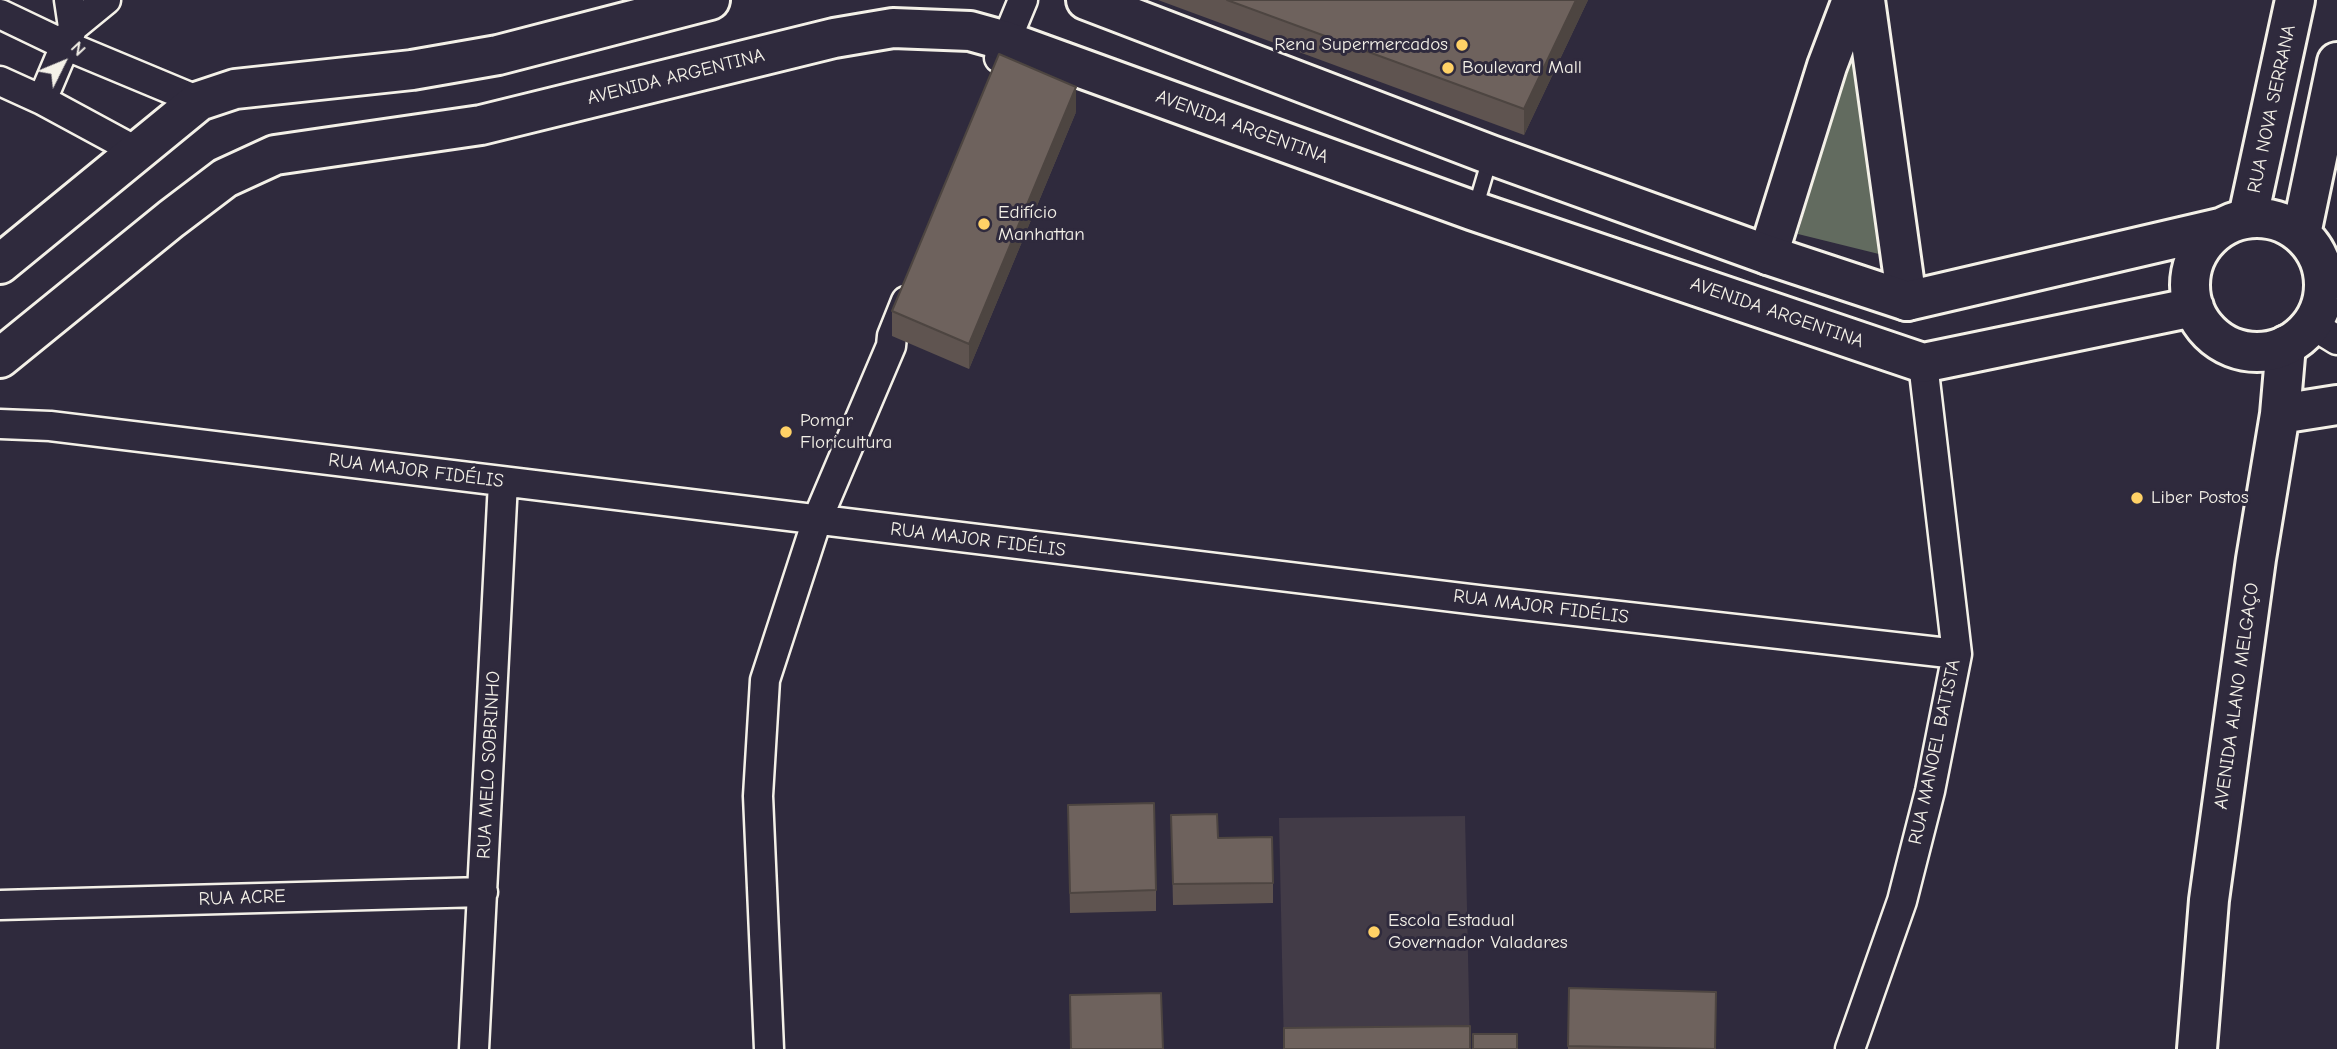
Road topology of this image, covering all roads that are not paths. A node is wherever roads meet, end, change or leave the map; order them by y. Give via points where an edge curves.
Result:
1 (106, 0) edge
2 (710, 0) edge
3 (1023, 0) edge
4 (1086, 0) edge
5 (1852, 0) edge
6 (1865, 0) edge
7 (2295, 0) edge
8 (0, 14) edge
9 (70, 24) edge
10 (1006, 41) junction
11 (2337, 62) edge
12 (991, 79) edge
13 (0, 81) edge
14 (42, 100) junction
15 (199, 101) junction
16 (138, 152) junction
17 (1491, 155) junction
18 (1474, 211) junction
19 (2234, 223) junction
20 (1768, 255) junction
21 (2318, 257) edge
22 (0, 264) edge
23 (917, 272) edge
24 (1907, 301) junction
25 (2193, 307) junction
26 (2312, 336) edge
27 (0, 358) edge
28 (1923, 363) junction
29 (2337, 405) edge
30 (2280, 414) junction
31 (0, 424) edge
32 (503, 482) junction
33 (817, 520) junction
34 (1957, 654) junction
35 (483, 892) junction
36 (0, 905) edge
37 (474, 1049) edge
38 (769, 1049) edge
39 (1850, 1049) edge
40 (2197, 1049) edge

1 - 9 street
2 - 15 main road via 498,55 412,70 235,89
3 - 10 street
4 - 17 main road
5 - 20 main road
6 - 24 main road
7 - 19 main road, RUA NOVA SERRANA
8 - 9 street
9 - 14 street
9 - 15 street
10 - 12 street
10 - 18 main road, AVENIDA ARGENTINA
10 - 27 main road, AVENIDA ARGENTINA via 970,31 893,28 834,38 481,125 275,155 225,178
11 - 21 main road
13 - 14 street
14 - 16 street
15 - 16 main road
16 - 22 main road
17 - 18 lane
17 - 20 main road
18 - 28 main road, AVENIDA ARGENTINA
19 - 21 main road via 2267,218 2285,224
19 - 24 main road
19 - 25 main road via 2206,239 2196,254 2190,271
20 - 24 main road
21 - 26 main road via 2322,299
23 - 33 street via 891,346
25 - 26 main road via 2211,334 2239,350 2271,350
25 - 28 main road
26 - 30 main road, AVENIDA ALANO MELGAÇO
28 - 34 street, RUA MANOEL BATISTA
29 - 30 main road
30 - 40 main road, AVENIDA ALANO MELGAÇO via 2209,900
31 - 32 street, RUA MAJOR FIDÉLIS via 50,426
32 - 33 street, RUA MAJOR FIDÉLIS
32 - 35 street, RUA MELO SOBRINHO
33 - 34 street, RUA MAJOR FIDÉLIS
33 - 38 street via 765,680 758,796
34 - 39 street, RUA MANOEL BATISTA via 1930,792 1902,901
35 - 36 street, RUA ACRE
35 - 37 street, RUA MELO SOBRINHO

